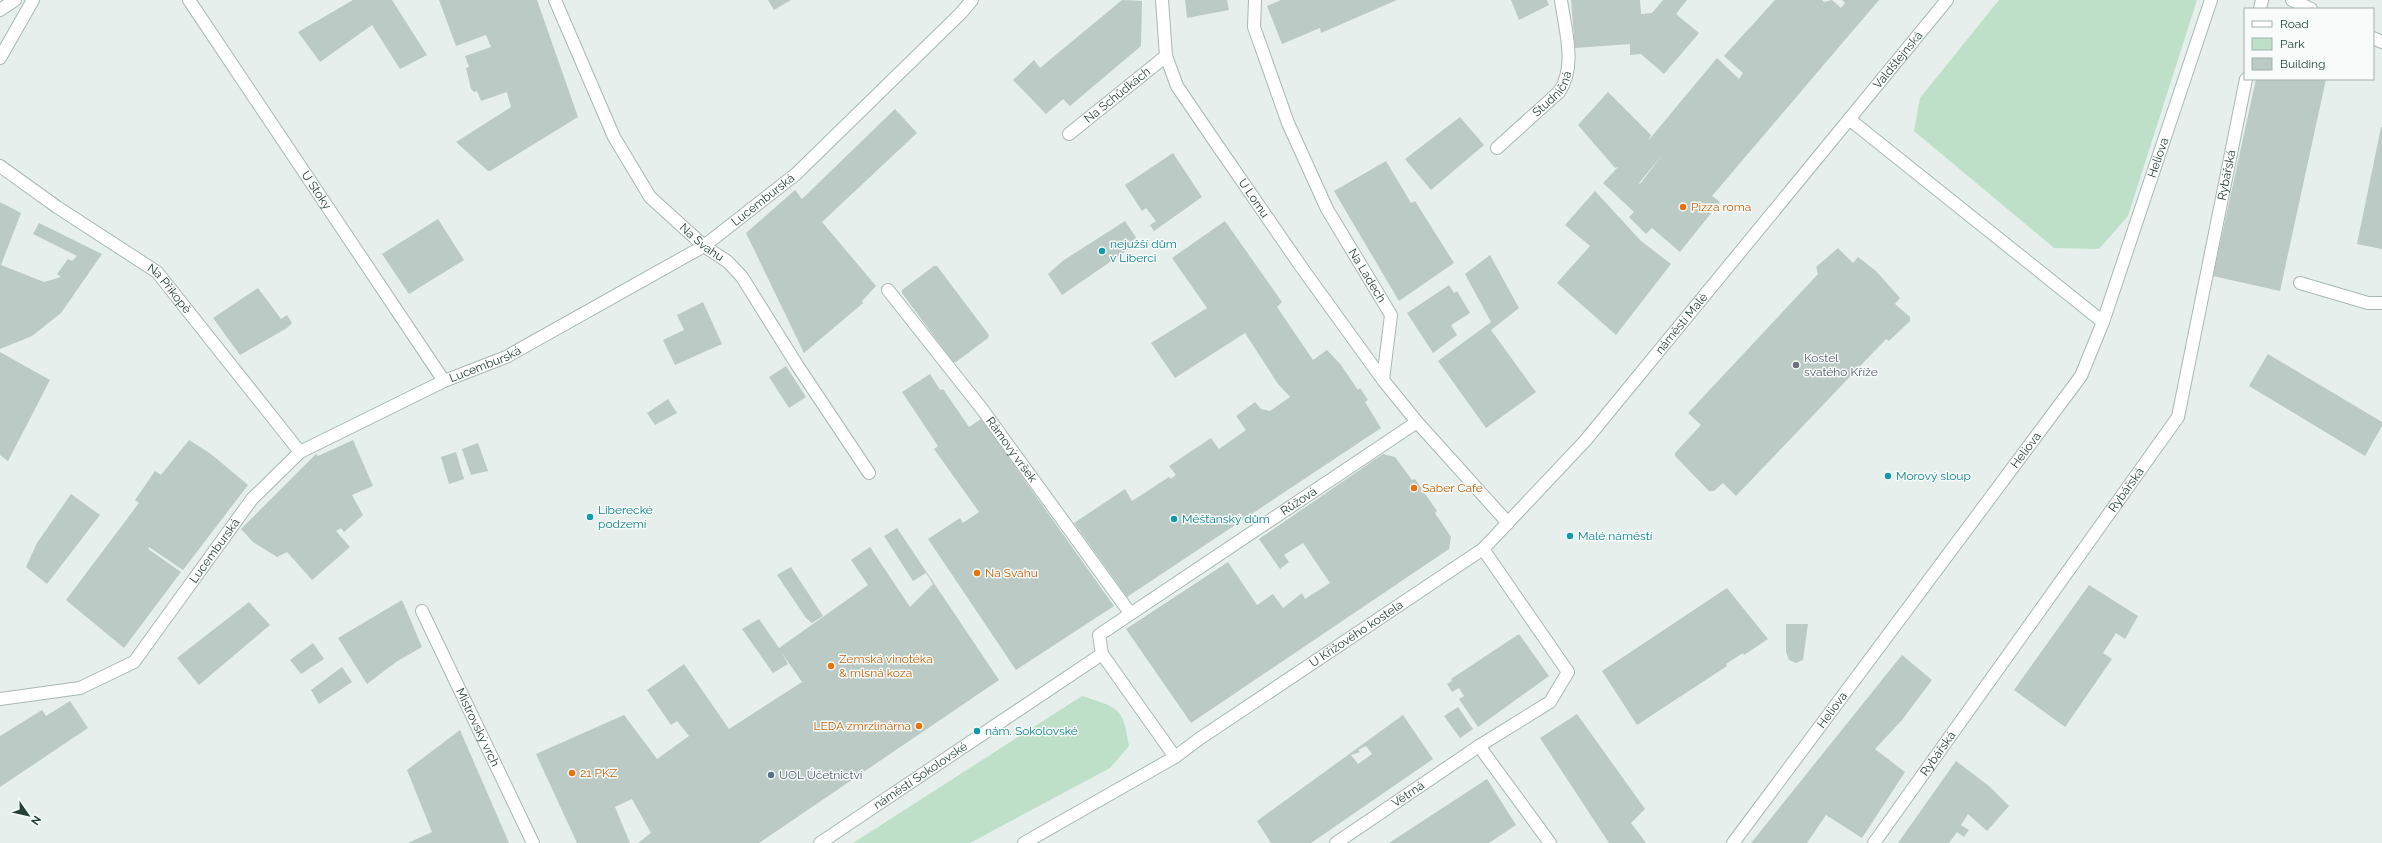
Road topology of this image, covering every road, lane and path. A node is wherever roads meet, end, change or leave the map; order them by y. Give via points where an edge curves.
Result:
1 (14, 0) edge
2 (33, 0) edge
3 (189, 0) edge
4 (555, 0) edge
5 (972, 0) edge
6 (1162, 0) edge
7 (1255, 0) edge
8 (1561, 0) edge
9 (1947, 0) edge
10 (2211, 0) edge
11 (2292, 0) edge
12 (2309, 8) edge
13 (0, 10) edge
14 (1166, 56) junction
15 (0, 58) edge
16 (2246, 80) edge
17 (1849, 119) junction
18 (1069, 134) dead end
19 (1497, 148) dead end
20 (0, 166) edge
21 (704, 246) junction
22 (2300, 283) dead end
23 (888, 290) dead end
24 (2382, 303) edge
25 (2103, 322) junction
26 (1384, 380) junction
27 (444, 381) junction
28 (1417, 422) junction
29 (300, 452) junction
30 (869, 473) dead end
31 (1508, 523) junction
32 (1483, 549) junction
33 (422, 611) dead end
34 (1125, 616) junction
35 (1102, 654) junction
36 (0, 699) edge
37 (1479, 746) junction
38 (1175, 757) junction
39 (533, 843) edge
40 (820, 843) edge
41 (1024, 843) edge
42 (1336, 843) edge
43 (1550, 843) edge
44 (1733, 843) edge
45 (1874, 843) edge

1 - 13 street
2 - 15 street
3 - 27 street, U Stoky
4 - 21 street, Na Svahu via 614,137 650,197
5 - 21 street, Lucemburská via 796,174
6 - 14 street, U Lomu
7 - 26 street, Na Ladech via 1254,26 1288,123 1327,209 1391,315
8 - 19 street, Studničná via 1569,65 1567,81 1559,92
9 - 17 street, Valdštejnská
10 - 25 street, Heliova
11 - 12 street
14 - 18 street, Na Schůdkách
14 - 26 street, U Lomu via 1178,86 1211,136 1302,268
16 - 45 street, Rybářská via 2178,417
17 - 25 street
17 - 31 street, náměstí Malé via 1585,441
20 - 29 street, Na Příkopě via 57,207 157,272
21 - 27 street, Lucemburská via 506,357
21 - 30 street, Na Svahu via 728,262 742,277
22 - 24 street via 2368,304
23 - 34 street, Rámový vršek via 982,409
25 - 44 street, Heliova via 2081,376
26 - 28 street
27 - 29 street, Lucemburská
28 - 31 street
28 - 34 street, Růžová
29 - 36 street, Lucemburská via 252,499 134,662 80,688
31 - 32 street, U Křížového kostela
32 - 37 street, Větrná via 1568,672 1550,702
32 - 38 street, U Křížového kostela via 1199,738
33 - 39 street, Mistrovský vrch
34 - 35 street via 1098,635
35 - 38 street
35 - 40 street, náměstí Sokolovské
37 - 42 street, Větrná
37 - 43 street
38 - 41 street

